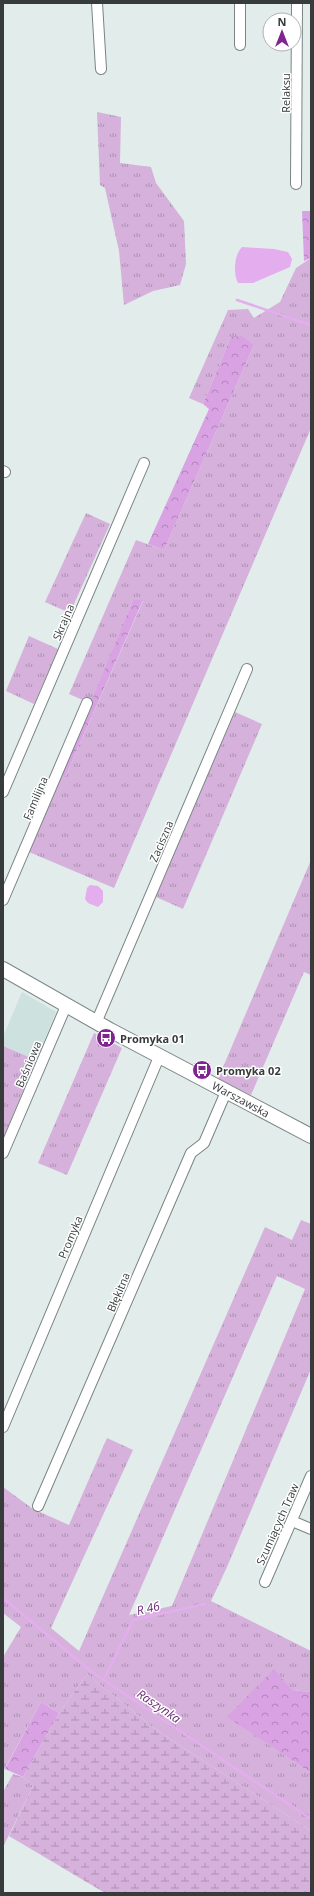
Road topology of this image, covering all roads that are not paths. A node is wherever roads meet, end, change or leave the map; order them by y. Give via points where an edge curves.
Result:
1 (97, 3) edge
2 (240, 3) edge
3 (297, 3) edge
4 (240, 45) dead end
5 (101, 69) dead end
6 (296, 184) dead end
7 (144, 463) dead end
8 (247, 669) dead end
9 (87, 703) dead end
10 (3, 792) edge
11 (3, 900) edge
12 (3, 969) edge
13 (66, 1006) junction
14 (96, 1023) junction
15 (159, 1057) junction
16 (226, 1092) junction
17 (311, 1136) edge
18 (3, 1153) edge
19 (3, 1427) edge
20 (311, 1476) edge
21 (38, 1506) dead end
22 (292, 1521) junction
23 (311, 1529) edge
24 (265, 1582) dead end

1 - 5 street
2 - 4 street
3 - 6 street, Relaksu
7 - 10 street, Skrajna
8 - 14 street, Zaciszna
9 - 11 street, Familijna
12 - 13 street, Warszawska
13 - 14 street, Warszawska
13 - 18 street, Baśniowa
14 - 15 street, Warszawska
15 - 16 street, Warszawska
15 - 19 street, Promyka
16 - 17 street, Warszawska
16 - 21 street, Błękitna via 204,1143 191,1153
20 - 22 street, Szumiących Traw
22 - 23 street
22 - 24 street, Szumiących Traw

